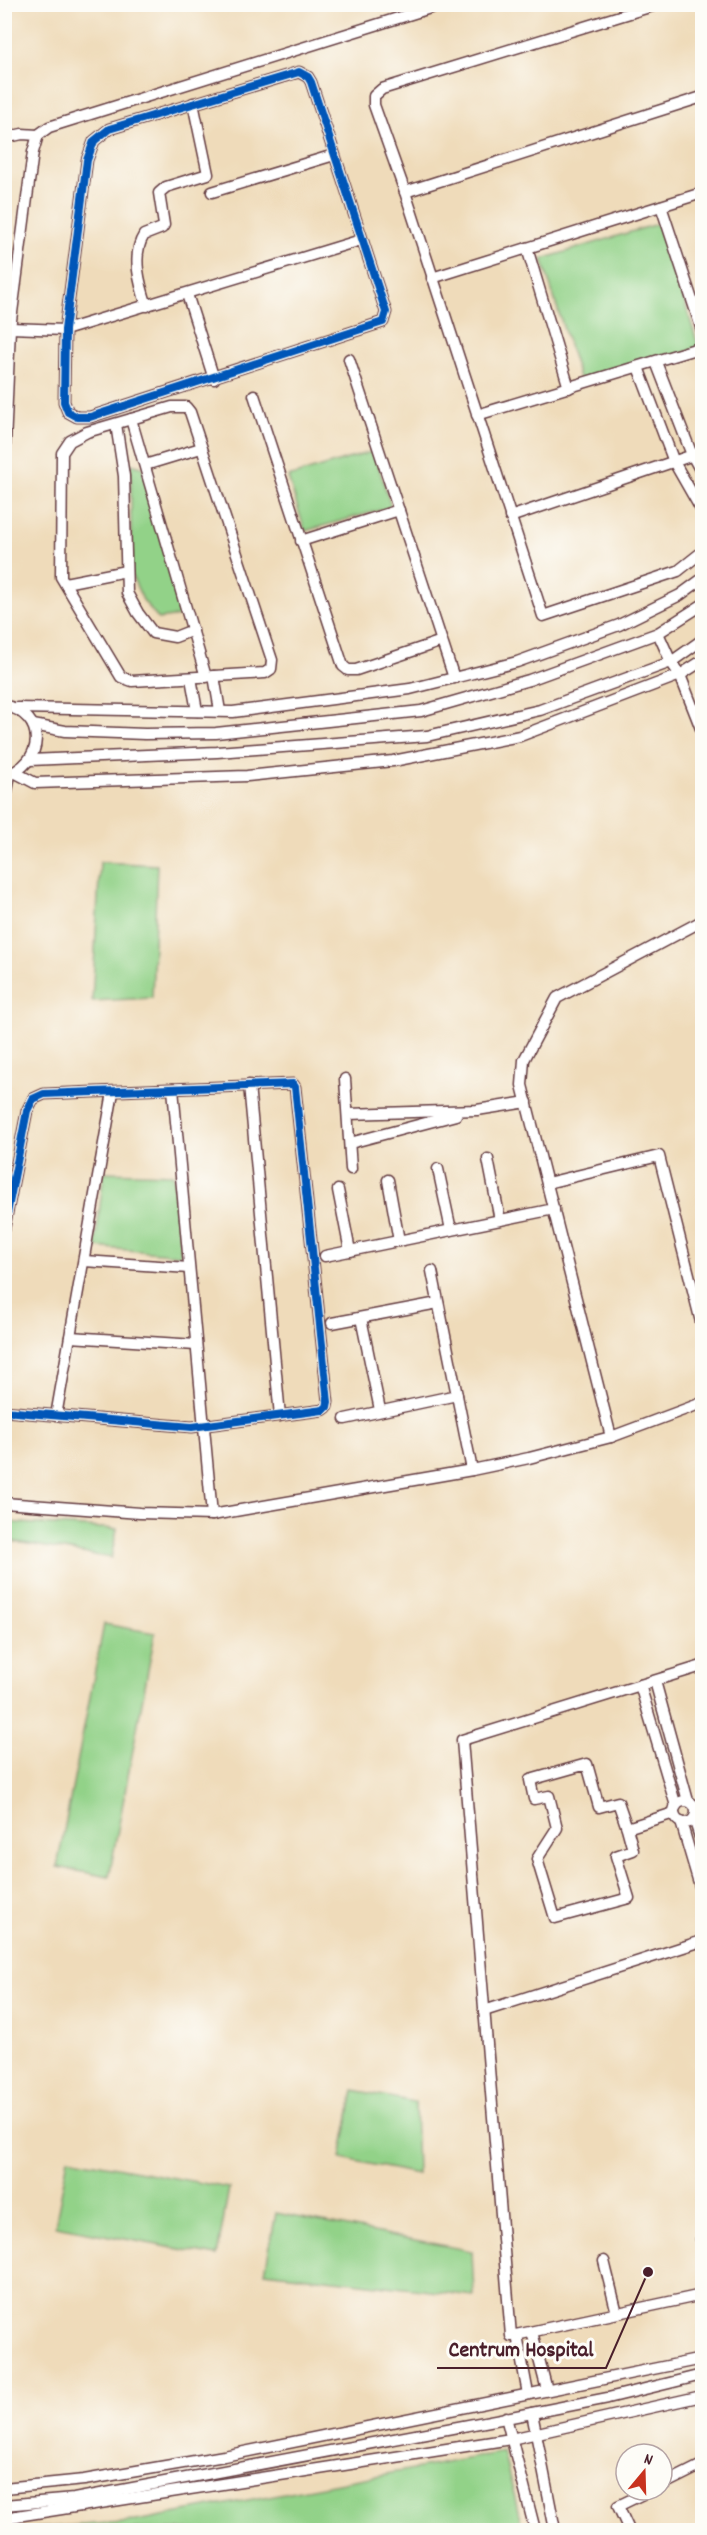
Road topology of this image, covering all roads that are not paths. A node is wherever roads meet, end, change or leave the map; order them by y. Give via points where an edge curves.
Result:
1 (659, 4) edge
2 (436, 6) edge
3 (702, 97) edge
4 (193, 104) junction
5 (38, 135) junction
6 (4, 138) edge
7 (334, 155) junction
8 (212, 192) dead end
9 (405, 192) junction
10 (702, 193) edge
11 (661, 206) junction
12 (361, 240) junction
13 (526, 249) junction
14 (432, 278) junction
15 (187, 294) junction
16 (147, 306) junction
17 (10, 328) junction
18 (66, 330) junction
19 (702, 330) edge
20 (702, 347) edge
21 (349, 359) dead end
22 (656, 362) junction
23 (638, 367) junction
24 (214, 379) junction
25 (569, 388) junction
26 (254, 395) dead end
27 (477, 415) junction
28 (131, 419) junction
29 (116, 424) junction
30 (201, 448) junction
31 (697, 453) edge
32 (674, 462) junction
33 (145, 465) junction
34 (4, 468) edge
35 (702, 473) edge
36 (399, 510) junction
37 (702, 511) edge
38 (510, 518) junction
39 (301, 541) junction
40 (702, 552) edge
41 (126, 571) junction
42 (702, 579) edge
43 (64, 583) junction
44 (702, 605) edge
45 (193, 630) junction
46 (658, 633) junction
47 (702, 640) edge
48 (442, 641) junction
49 (702, 661) edge
50 (670, 662) junction
51 (680, 675) junction
52 (210, 677) junction
53 (191, 678) junction
54 (454, 678) junction
55 (4, 705) edge
56 (17, 708) junction
57 (197, 711) junction
58 (220, 711) junction
59 (33, 725) junction
60 (702, 731) edge
61 (30, 760) junction
62 (10, 774) edge
63 (4, 809) edge
64 (702, 921) edge
65 (345, 1079) dead end
66 (249, 1085) junction
67 (173, 1089) junction
68 (113, 1092) junction
69 (527, 1102) junction
70 (477, 1110) junction
71 (348, 1114) junction
72 (350, 1143) junction
73 (488, 1159) dead end
74 (351, 1169) dead end
75 (438, 1169) dead end
76 (388, 1180) dead end
77 (547, 1184) junction
78 (338, 1190) dead end
79 (554, 1209) junction
80 (500, 1220) junction
81 (4, 1229) edge
82 (451, 1230) junction
83 (399, 1241) junction
84 (350, 1251) junction
85 (325, 1256) dead end
86 (84, 1261) junction
87 (189, 1268) junction
88 (432, 1271) dead end
89 (438, 1303) junction
90 (362, 1318) junction
91 (332, 1323) dead end
92 (702, 1326) edge
93 (70, 1337) junction
94 (196, 1345) junction
95 (457, 1395) junction
96 (702, 1403) edge
97 (381, 1410) junction
98 (4, 1411) edge
99 (56, 1416) junction
100 (280, 1416) junction
101 (345, 1419) dead end
102 (204, 1426) junction
103 (611, 1437) junction
104 (472, 1470) junction
105 (4, 1503) edge
106 (212, 1515) junction
107 (702, 1666) edge
108 (655, 1681) junction
109 (640, 1685) junction
110 (688, 1801) junction
111 (677, 1814) junction
112 (694, 1819) junction
113 (627, 1828) junction
114 (702, 1843) edge
115 (702, 1893) edge
116 (702, 1941) edge
117 (484, 2011) junction
118 (604, 2261) dead end
119 (702, 2295) edge
120 (617, 2313) junction
121 (532, 2332) junction
122 (518, 2335) junction
123 (702, 2359) edge
124 (702, 2375) edge
125 (547, 2390) junction
126 (528, 2394) junction
127 (702, 2396) edge
128 (532, 2413) junction
129 (506, 2417) junction
130 (536, 2433) junction
131 (511, 2439) junction
132 (702, 2465) edge
133 (674, 2479) edge
134 (4, 2488) edge
135 (626, 2502) edge
136 (4, 2505) edge
137 (4, 2518) edge
138 (535, 2530) edge
139 (555, 2530) edge
140 (629, 2530) edge

1 - 9 street via 382,89 374,96 374,105
2 - 5 street via 49,127
3 - 9 street
4 - 7 street via 304,74 311,82
4 - 16 street via 208,174 166,187 159,193 164,225 144,235 138,248
4 - 18 street via 109,129 94,141 87,160
5 - 6 street
5 - 17 street
7 - 8 street
7 - 12 street
9 - 14 street
10 - 11 street
11 - 13 street
11 - 19 street
12 - 15 street
12 - 24 street via 386,312 383,322
13 - 14 street
13 - 25 street
14 - 27 street
15 - 16 street
15 - 24 street
16 - 18 street
17 - 18 street
17 - 34 street
18 - 24 street via 64,402 68,412 77,417 90,417
20 - 22 street
21 - 36 street
22 - 23 street
22 - 31 street
23 - 25 street
23 - 32 street
25 - 27 street
26 - 39 street
27 - 38 street
28 - 29 street
28 - 30 street via 186,407
28 - 33 street
29 - 41 street via 124,476
29 - 43 street via 70,441 62,453
30 - 33 street
30 - 52 street via 272,660 266,673
31 - 32 street
31 - 35 street
32 - 37 street
32 - 38 street
33 - 45 street
36 - 39 street
36 - 48 street
38 - 40 street via 543,616 678,570
39 - 48 street via 343,666 348,670
41 - 43 street
41 - 45 street via 127,593 153,633 175,637
42 - 54 street via 680,595 619,625 517,662
43 - 53 street via 122,677 132,681
44 - 46 street
45 - 52 street
46 - 50 street
46 - 59 street via 529,680 421,711 216,732 66,731
47 - 50 street
48 - 54 street
49 - 51 street
50 - 51 street
50 - 61 street via 540,710 427,736 217,752
51 - 60 street
51 - 62 street via 520,736 393,761 246,776 35,783
52 - 53 street
52 - 58 street
53 - 57 street
54 - 58 street via 410,689
55 - 56 street
56 - 57 street
56 - 59 street
57 - 58 street
59 - 61 street via 35,749
61 - 62 street
62 - 63 street
64 - 69 street via 557,998 524,1060 522,1085
65 - 71 street
66 - 67 street
66 - 100 street
66 - 100 street via 288,1083 295,1087 328,1402 322,1410
67 - 68 street
67 - 87 street
68 - 81 street via 44,1094 33,1099 27,1111
68 - 86 street
69 - 70 street
69 - 77 street
70 - 71 street
70 - 72 street
71 - 72 street
72 - 74 street
73 - 80 street
75 - 82 street
76 - 83 street
77 - 79 street
77 - 92 street via 659,1156
78 - 84 street
79 - 80 street
79 - 103 street
80 - 82 street
82 - 83 street
83 - 84 street
84 - 85 street
86 - 87 street
86 - 93 street
87 - 94 street
88 - 89 street
89 - 90 street
89 - 95 street
90 - 91 street
90 - 97 street
93 - 94 street
93 - 99 street
94 - 102 street
95 - 97 street
95 - 104 street
96 - 103 street
97 - 101 street
98 - 99 street
99 - 102 street
100 - 102 street
102 - 106 street
103 - 104 street
104 - 106 street
105 - 106 street
107 - 108 street
108 - 109 street
108 - 110 street
109 - 111 street
109 - 117 street via 462,1740
110 - 111 street via 681,1802
110 - 112 street via 696,1808
111 - 112 street via 688,1823
111 - 113 street
111 - 115 street
112 - 114 street
113 - 113 street via 618,1802 599,1807 587,1764 530,1780 534,1799 549,1796 557,1828 537,1859 555,1918 629,1898 616,1856 633,1850
116 - 117 street
117 - 122 street via 511,2336
118 - 120 street
119 - 120 street
120 - 121 street
121 - 122 street
121 - 125 street
122 - 126 street
123 - 125 street
124 - 128 street
125 - 126 street
126 - 134 street via 214,2458 84,2480
127 - 130 street
128 - 129 street
128 - 130 street
129 - 131 street
129 - 136 street via 74,2499
130 - 131 street
130 - 139 street
131 - 137 street
131 - 138 street
132 - 133 street
135 - 140 street via 618,2506

